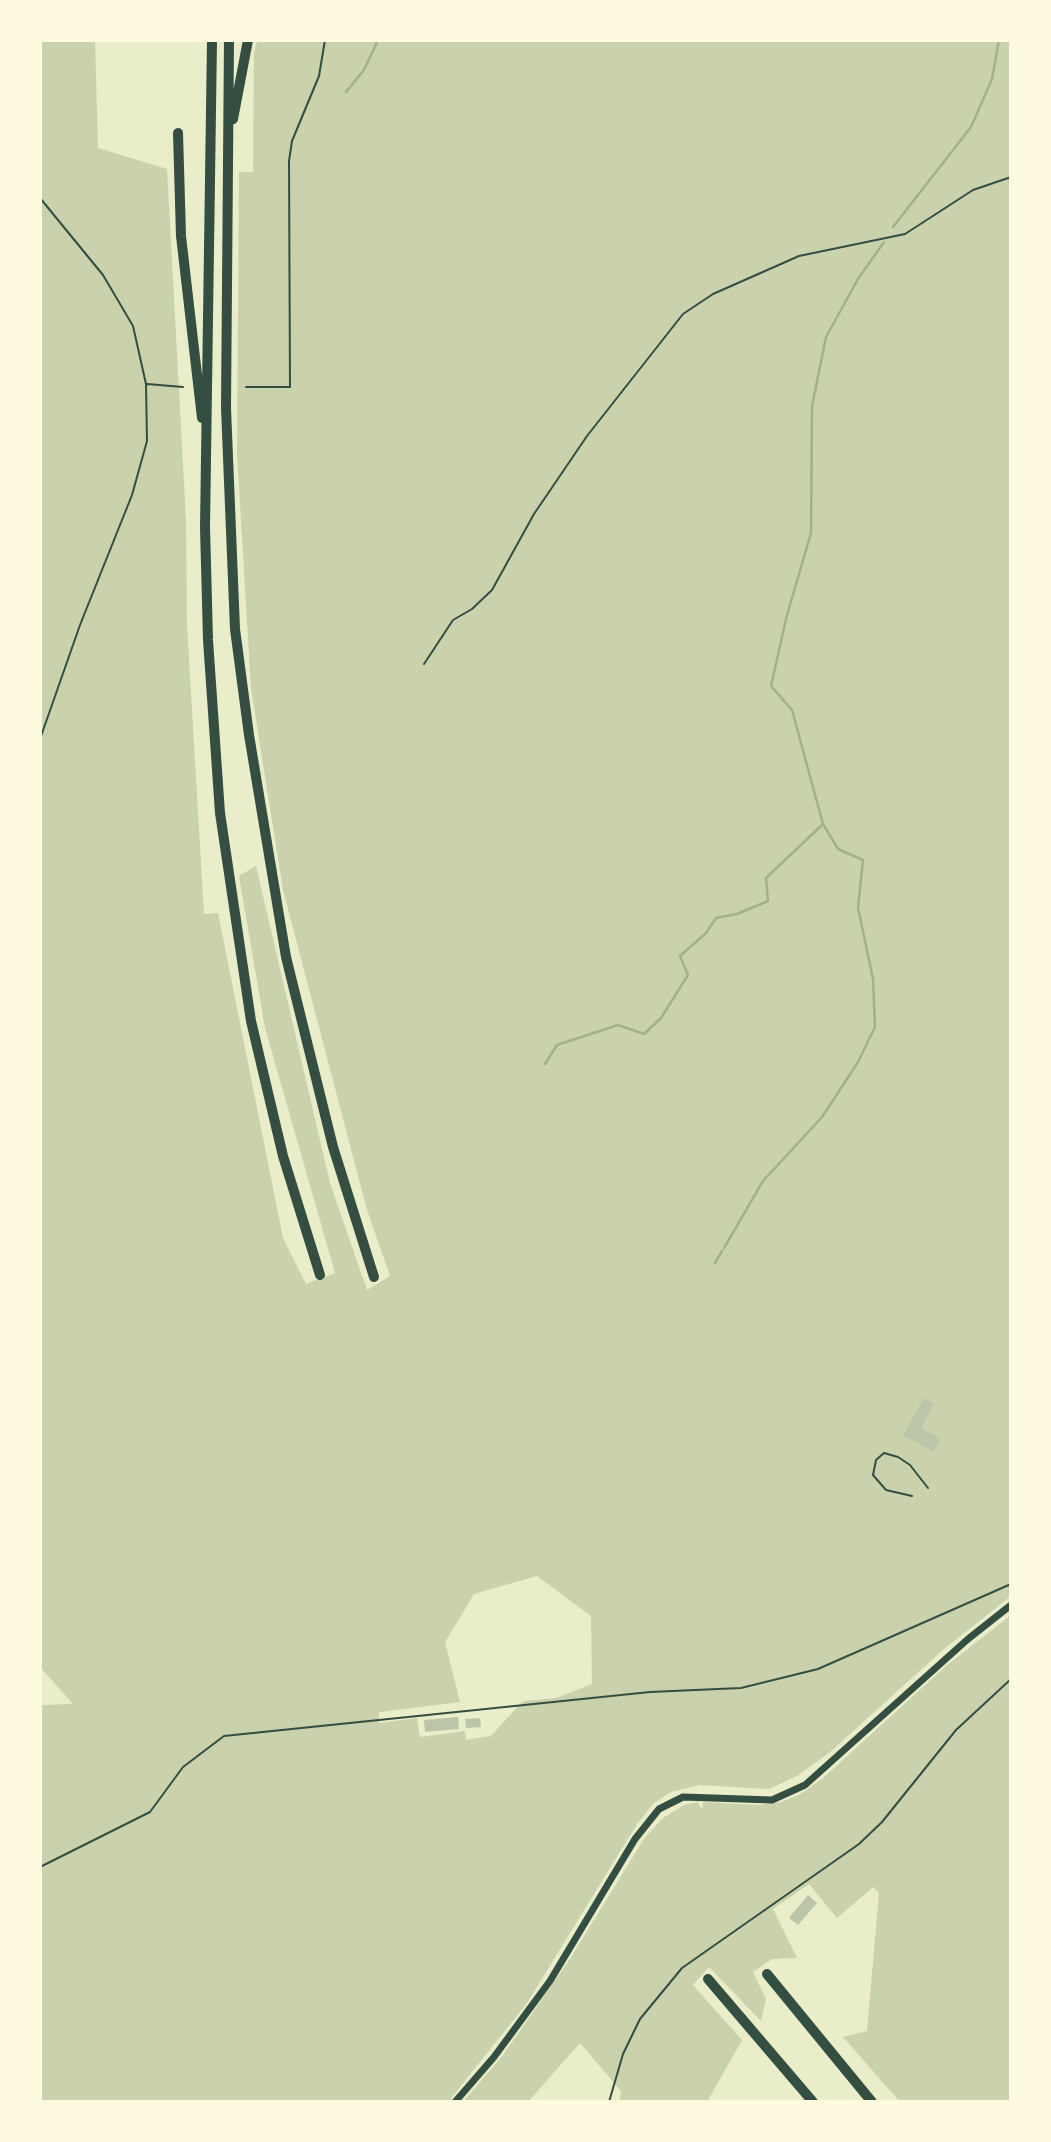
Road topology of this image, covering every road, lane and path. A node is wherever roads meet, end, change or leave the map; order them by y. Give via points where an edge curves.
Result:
1 (212, 40) edge
2 (229, 40) edge
3 (248, 40) edge
4 (326, 40) edge
5 (178, 133) dead end
6 (228, 142) junction
7 (1011, 177) edge
8 (40, 198) edge
9 (146, 384) junction
10 (183, 387) dead end
11 (247, 387) dead end
12 (206, 448) junction
13 (425, 664) dead end
14 (40, 738) edge
15 (320, 1275) dead end
16 (374, 1277) dead end
17 (928, 1488) dead end
18 (912, 1496) dead end
19 (1011, 1584) edge
20 (1011, 1605) edge
21 (1011, 1679) edge
22 (40, 1867) edge
23 (767, 1974) dead end
24 (708, 1979) dead end
25 (455, 2102) edge
26 (609, 2102) edge
27 (813, 2102) edge
28 (872, 2102) edge

1 - 12 highway
2 - 6 highway
3 - 6 highway
4 - 11 path via 315,89 291,147 290,387
5 - 12 highway via 188,317
6 - 16 highway via 226,408 235,629 286,957 330,1135
7 - 13 path via 973,190 905,234 799,256 713,294 682,314 587,436 534,514 492,590 453,620
8 - 9 path via 125,309
9 - 10 path
9 - 14 path via 144,458
12 - 15 highway via 208,640 228,881 265,1088
17 - 18 path via 910,1465 884,1453 876,1460 873,1475 886,1490
19 - 22 path via 818,1669 741,1688 650,1692 224,1737 183,1767 150,1812
20 - 25 main road via 796,1790 772,1800 683,1797 659,1809 635,1839 550,1981
21 - 26 path via 956,1730 883,1822 859,1844 681,1968 640,2019 623,2054
23 - 28 highway
24 - 27 highway

